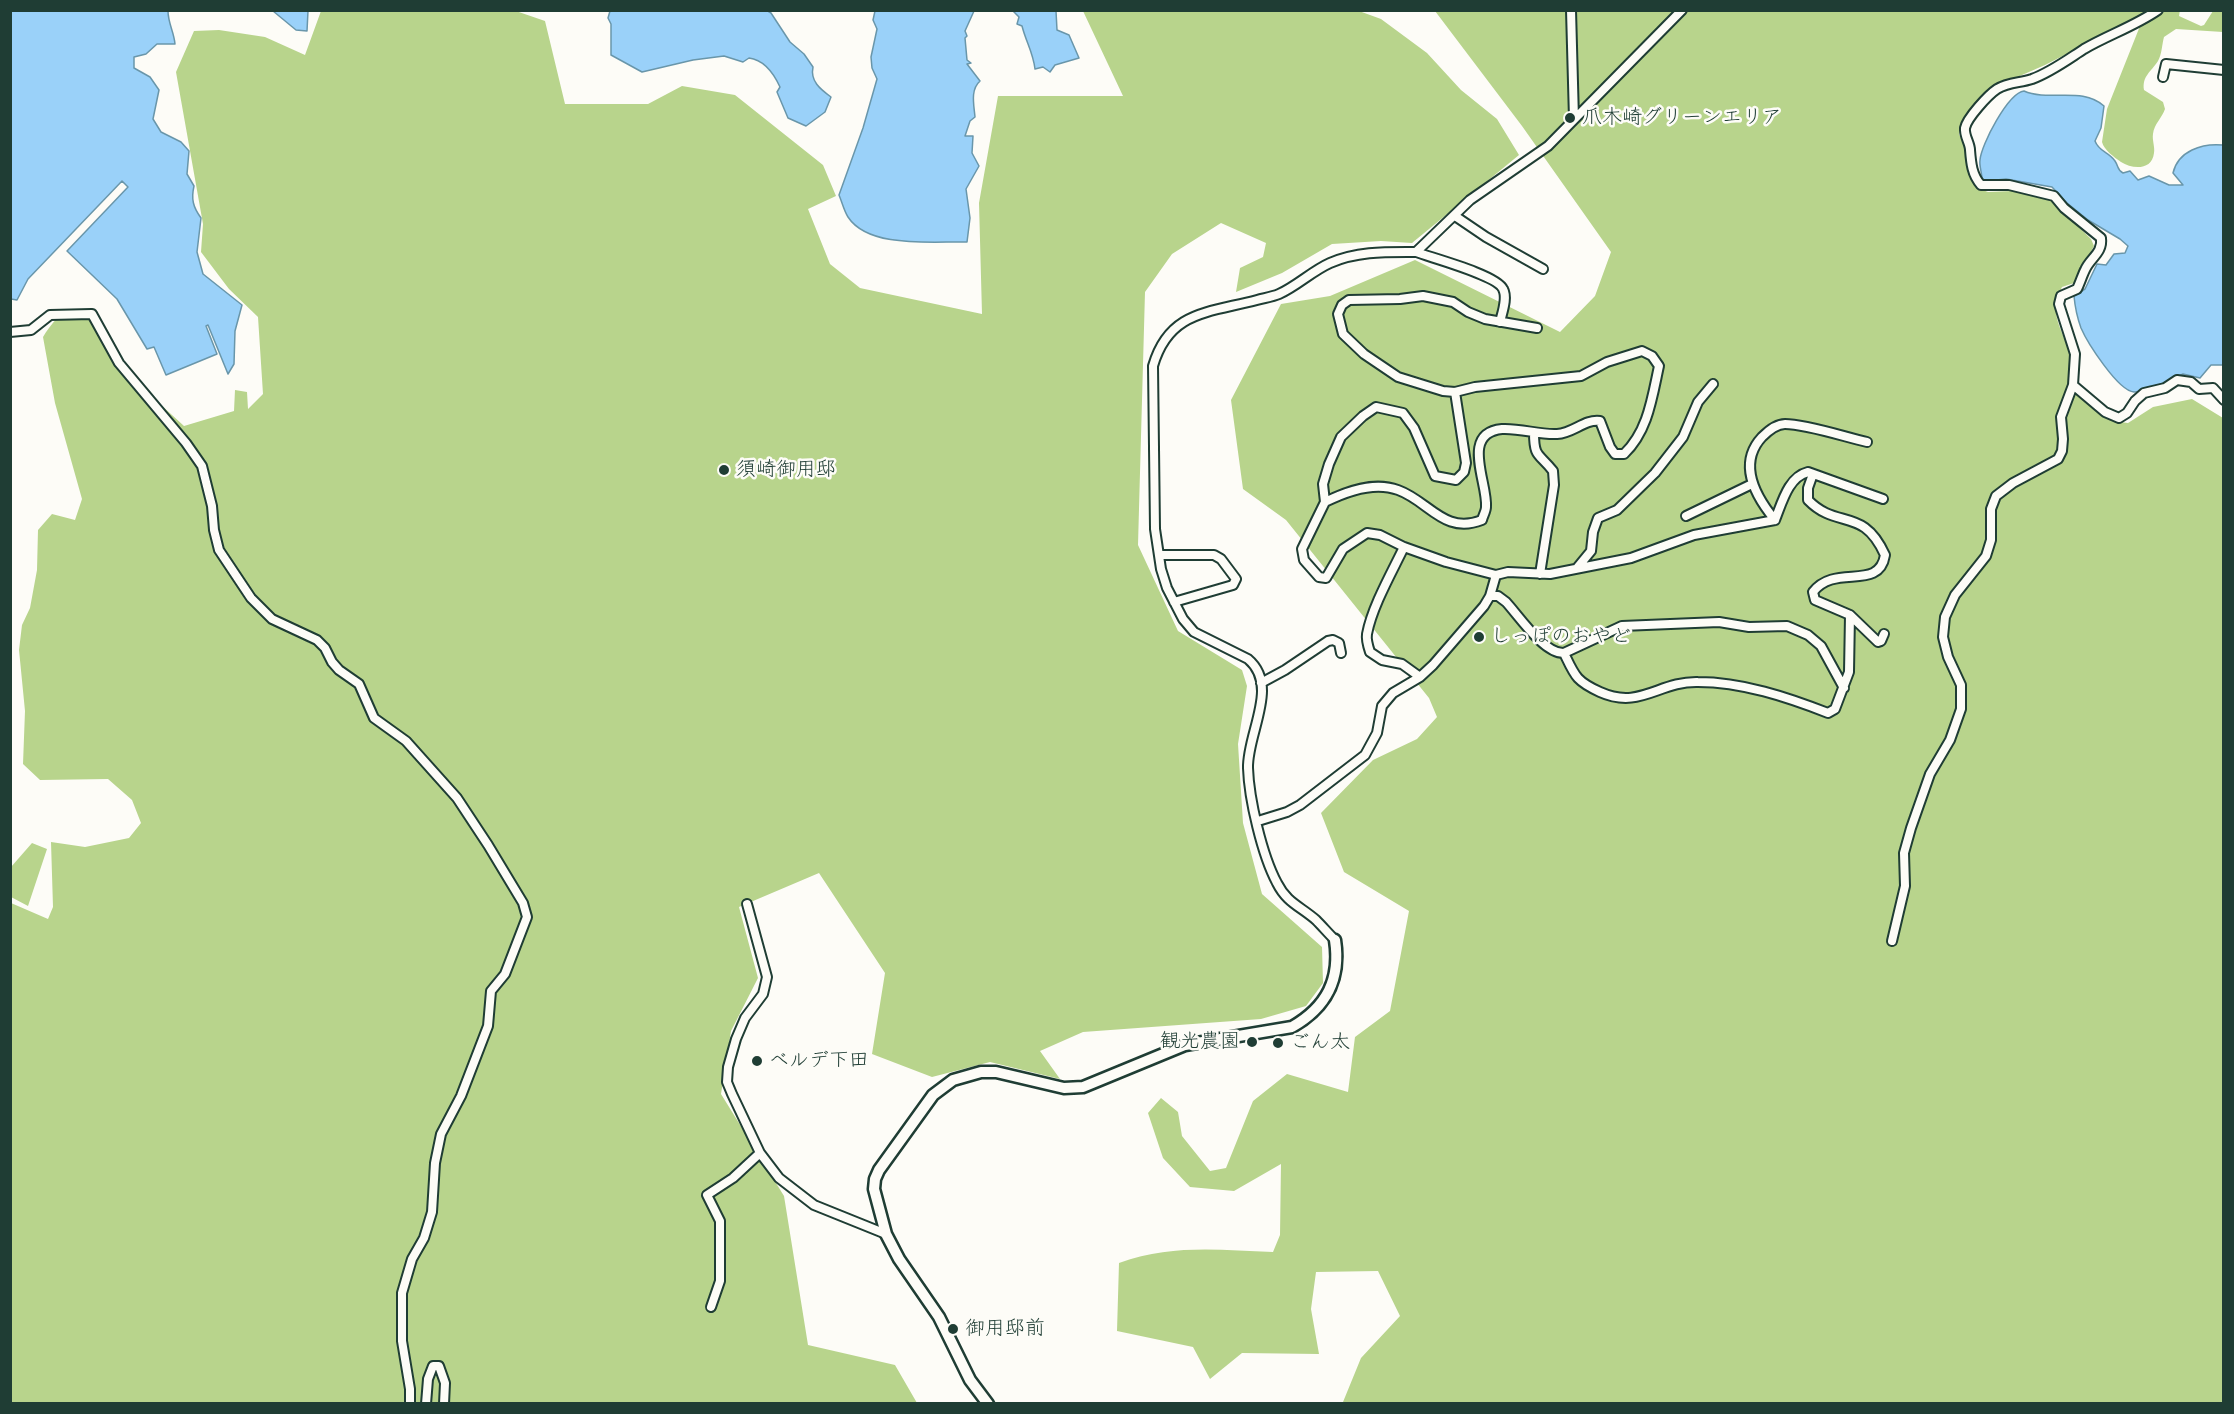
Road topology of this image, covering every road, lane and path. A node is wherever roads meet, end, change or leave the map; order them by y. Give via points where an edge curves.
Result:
1 (1571, 10) edge
2 (1682, 10) edge
3 (2158, 10) edge
4 (2223, 70) edge
5 (2163, 76) dead end
6 (1574, 120) junction
7 (1455, 216) junction
8 (1416, 252) junction
9 (1543, 269) dead end
10 (1500, 322) junction
11 (1537, 328) dead end
12 (10, 332) edge
13 (1713, 384) dead end
14 (2073, 385) junction
15 (1455, 392) junction
16 (2223, 400) edge
17 (1534, 433) junction
18 (1867, 442) dead end
19 (1813, 474) junction
20 (1752, 484) junction
21 (1883, 499) dead end
22 (1325, 502) junction
23 (1686, 516) dead end
24 (1775, 520) junction
25 (1404, 547) junction
26 (1160, 555) junction
27 (1577, 568) junction
28 (1540, 574) junction
29 (1496, 575) junction
30 (1490, 596) junction
31 (1174, 602) junction
32 (1850, 615) junction
33 (1884, 634) dead end
34 (1341, 653) dead end
35 (1564, 653) junction
36 (1420, 677) junction
37 (1261, 683) junction
38 (1844, 688) junction
39 (1258, 821) junction
40 (747, 904) dead end
41 (1335, 940) joint
42 (1892, 941) dead end
43 (760, 1153) junction
44 (886, 1234) junction
45 (711, 1307) dead end
46 (410, 1404) edge
47 (426, 1404) edge
48 (444, 1404) edge
49 (988, 1404) edge

1 - 6 street
2 - 6 street
3 - 14 street via 2031,80 1996,90 1966,125 1971,165 1981,185 2009,184 2054,196 2101,238 2101,247 2085,268 2077,289 2066,292 2059,300 2075,354
4 - 5 street via 2166,64
6 - 7 street via 1548,146 1470,200
7 - 8 street
7 - 9 street
8 - 10 street via 1498,283 1504,289 1505,301
8 - 26 street via 1352,255 1278,294 1186,320 1167,334 1153,366 1155,530
10 - 11 street
10 - 15 street via 1468,312 1453,302 1423,296 1348,300 1342,305 1338,314 1342,334 1364,354 1398,377
12 - 46 street via 31,330 50,315 92,314 119,363 202,466 219,550 251,598 272,619 317,640 339,670 359,684 374,718 406,741 457,798 523,903 527,918 516,950 505,974 491,991 488,1026 461,1096 441,1134 432,1212 402,1293 402,1341
13 - 27 street via 1698,402 1683,437 1655,473 1617,510 1598,518 1591,551
14 - 16 street via 2105,412 2119,418 2139,396 2177,380 2191,382 2199,389 2213,388
14 - 42 street via 2061,417 2063,439 2058,459 1996,496 1986,556 1955,595 1945,617 1943,637 1961,685 1961,709 1950,740 1930,774 1911,828 1904,853 1905,886
15 - 17 street via 1581,376 1607,362 1642,351 1659,366 1642,431 1624,454 1615,454 1600,421 1591,420 1558,434
15 - 22 street via 1466,463 1456,480 1435,476 1403,413 1376,407 1341,437 1323,484
17 - 22 street via 1501,429 1485,436 1479,450 1486,506 1482,520 1470,525 1437,515 1397,489 1362,488
17 - 28 street via 1537,455 1554,471
18 - 20 street via 1783,424 1769,430 1756,444 1749,467
19 - 21 street
19 - 24 street via 1808,472 1794,479
19 - 32 street via 1808,500 1823,513 1864,525 1885,555 1881,569 1870,576 1841,577 1819,585 1813,592 1815,600
20 - 23 street
20 - 24 street
22 - 25 street via 1302,549 1304,560 1319,577 1326,578 1343,549 1367,533
24 - 27 street via 1694,535 1631,558
25 - 29 street
25 - 36 street via 1380,597 1367,643 1370,652 1382,660 1402,664
26 - 31 street
26 - 31 street via 1214,555 1236,579 1233,585
27 - 28 street
28 - 29 street
29 - 30 street
30 - 35 street via 1506,602 1555,653
30 - 36 street
31 - 37 street via 1194,632 1256,666
32 - 33 street via 1878,642
32 - 38 street via 1849,672
34 - 37 street via 1339,643 1328,641
35 - 38 street via 1622,626 1719,622 1749,627 1787,626 1821,646
35 - 38 street via 1577,679 1625,700 1696,681 1787,697 1828,713 1835,709
36 - 39 street via 1393,693 1382,706 1377,733 1365,754 1300,805
37 - 39 street via 1262,703 1248,766
39 - 41 street via 1264,852 1288,901
40 - 43 street via 767,977 763,994 745,1018 736,1039 727,1082
41 - 44 main road via 1338,958 1326,996 1307,1019 1292,1027 1185,1045 1083,1087 1064,1088 996,1072 953,1080 933,1095 875,1179 876,1201
43 - 44 street via 779,1178 814,1205
43 - 45 street via 707,1195 720,1221 720,1281
44 - 49 main road via 939,1317 970,1380
47 - 48 street via 433,1366 439,1366 445,1383

